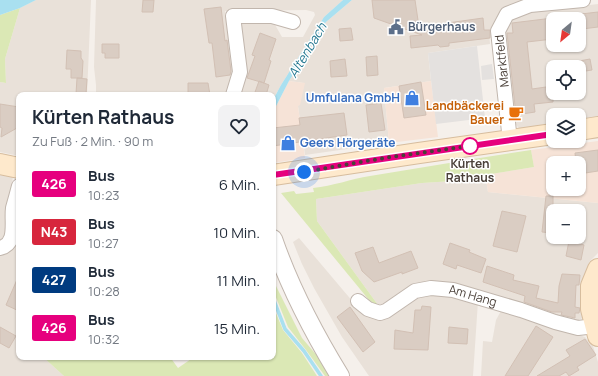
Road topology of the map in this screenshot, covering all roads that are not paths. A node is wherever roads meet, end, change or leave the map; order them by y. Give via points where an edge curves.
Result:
1 (583, 0) edge
2 (294, 22) dead end
3 (234, 92) edge
4 (598, 127) edge
5 (586, 129) edge
6 (546, 135) edge
7 (510, 140) junction
8 (0, 164) edge
9 (16, 167) edge
10 (276, 175) edge
11 (16, 198) edge
12 (276, 246) edge
13 (0, 248) edge
14 (598, 269) edge
15 (358, 301) dead end
16 (596, 331) edge
17 (340, 376) edge

1 - 7 street, Marktfeld via 530,5 507,14 498,31
2 - 3 street via 272,16 233,16 240,72
4 - 5 main road
6 - 7 main road
7 - 10 main road
8 - 9 main road
11 - 13 street via 11,238 8,244
12 - 17 street via 309,324
14 - 16 main road via 591,286 591,308
15 - 16 street, Am Hang via 368,309 380,313 415,292 431,288 453,290 555,322

